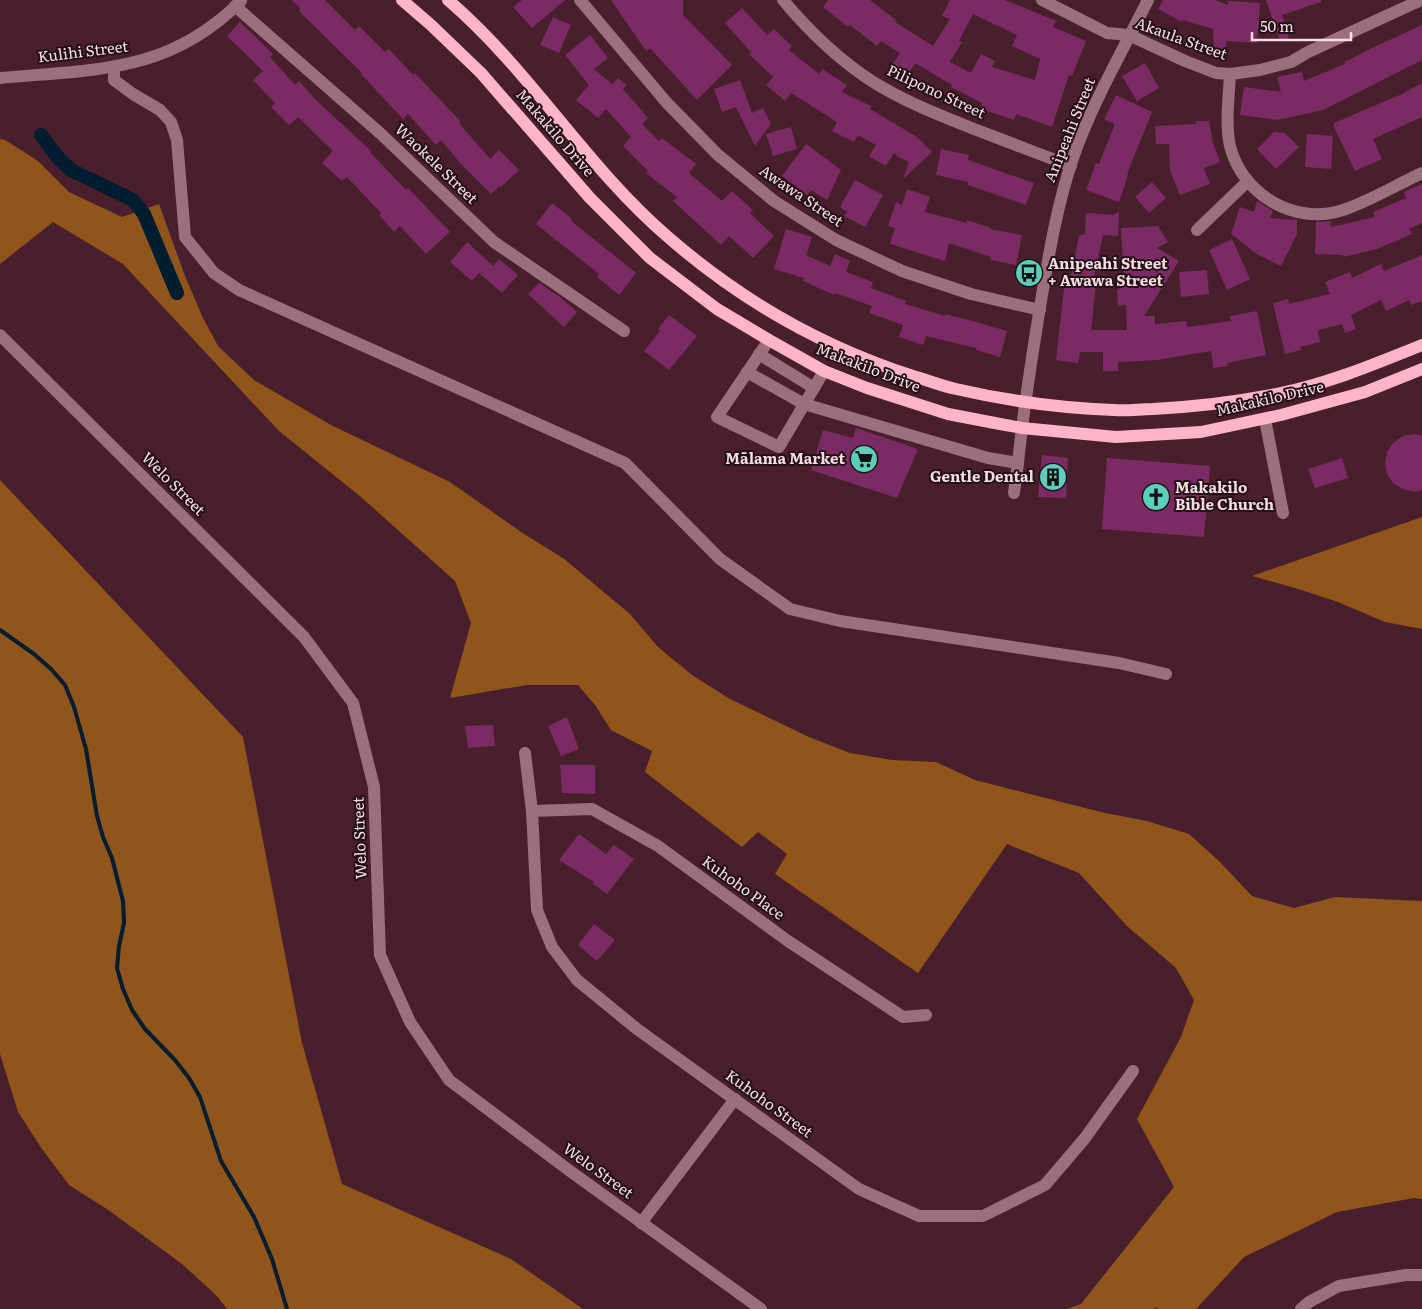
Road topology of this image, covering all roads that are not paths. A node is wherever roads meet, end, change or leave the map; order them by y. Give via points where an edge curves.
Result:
1 (402, 0) edge
2 (448, 0) edge
3 (580, 0) edge
4 (783, 0) edge
5 (1042, 0) edge
6 (1148, 0) edge
7 (1421, 0) edge
8 (238, 3) edge
9 (1129, 35) junction
10 (114, 67) junction
11 (1230, 74) junction
12 (0, 78) edge
13 (1071, 166) junction
14 (1422, 173) edge
15 (1248, 182) junction
16 (1197, 230) dead end
17 (1040, 310) junction
18 (624, 332) dead end
19 (0, 335) edge
20 (769, 340) junction
21 (1422, 344) edge
22 (759, 354) junction
23 (1422, 368) edge
24 (824, 371) junction
25 (747, 372) junction
26 (814, 388) junction
27 (1024, 403) junction
28 (804, 404) junction
29 (1265, 418) junction
30 (1022, 428) junction
31 (1018, 463) junction
32 (1014, 494) dead end
33 (1283, 513) dead end
34 (1166, 674) dead end
35 (525, 753) dead end
36 (532, 811) junction
37 (926, 1015) dead end
38 (1133, 1071) dead end
39 (735, 1099) junction
40 (641, 1222) junction
41 (1422, 1275) edge
42 (761, 1309) edge
43 (1301, 1309) edge

1 - 20 main road, Makakilo Drive via 481,73 590,198 650,258 717,309
2 - 27 main road, Makakilo Drive via 506,55 615,185 667,237 731,287 801,330 876,364 954,389
3 - 17 street, Awawa Street via 667,103 718,155 774,201 836,240 902,271 971,294
4 - 13 street, Pilipono Street via 840,58 888,90 939,115
5 - 9 street, Akaula Street via 1107,32
6 - 9 street, Anipeahi Street
7 - 11 street, Akaula Street via 1291,62
8 - 10 street, Kulihi Street via 189,42 144,61
8 - 18 street, Waokele Street via 494,242
9 - 11 street, Akaula Street via 1216,73
9 - 13 street, Anipeahi Street via 1092,112
10 - 12 street, Kulihi Street
10 - 34 street via 114,80 160,110 171,122 178,140 185,237 214,273 239,290 625,463 720,559 790,609 840,621 1119,663
11 - 15 street via 1229,140 1237,164
13 - 17 street, Anipeahi Street via 1051,239
14 - 15 street via 1351,207 1321,214 1300,213 1280,206 1262,196
15 - 16 street
17 - 27 street, Anipeahi Street
19 - 40 street, Welo Street via 304,637 352,703 374,787 380,955 410,1022 449,1080
20 - 22 street
20 - 24 main road, Makakilo Drive
21 - 27 main road, Makakilo Drive via 1359,371 1280,394 1198,407 1116,410
22 - 25 street
22 - 26 street
23 - 29 main road, Makakilo Drive via 1365,392
24 - 26 street
24 - 30 main road, Makakilo Drive via 948,414
25 - 28 street
25 - 28 street via 717,417 779,447
26 - 28 street
27 - 30 street, Anipeahi Street
28 - 31 street via 988,458
29 - 30 main road, Makakilo Drive via 1201,432 1116,437
29 - 33 street
30 - 31 street, Anipeahi Street
31 - 32 street, Anipeahi Street
35 - 36 street, Kuhoho Street
36 - 37 street, Kuhoho Place via 592,809 658,846 788,941 902,1017
36 - 39 street, Kuhoho Street via 537,910 552,947 577,980
38 - 39 street, Kuhoho Street via 1085,1138 1045,1185 983,1216 919,1216 859,1189
39 - 40 street
40 - 42 street, Welo Street
41 - 43 street via 1339,1286

